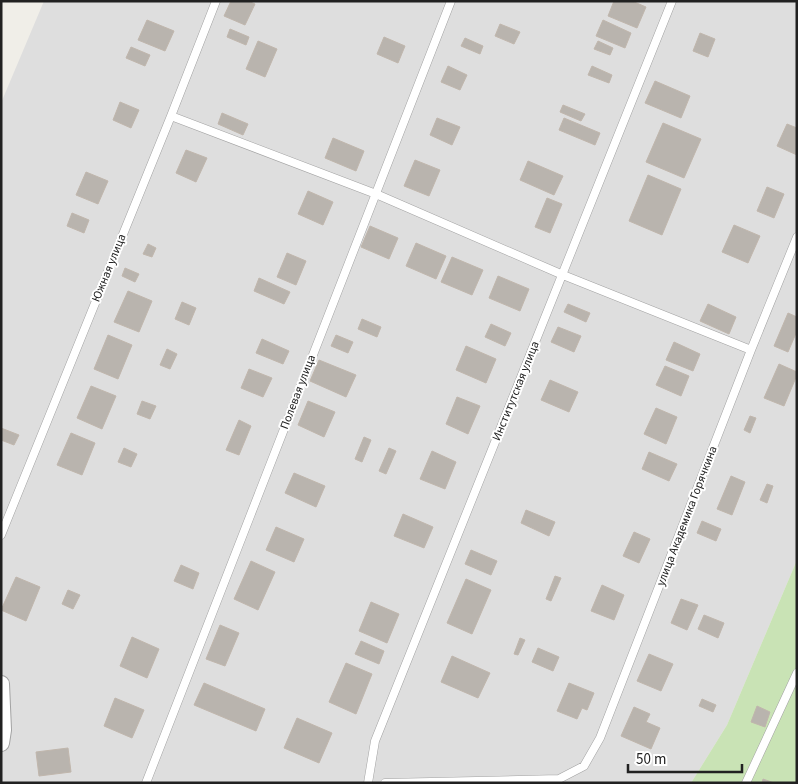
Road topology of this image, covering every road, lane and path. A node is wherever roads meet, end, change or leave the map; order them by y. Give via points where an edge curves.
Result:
1 (216, 1) edge
2 (451, 1) edge
3 (672, 1) edge
4 (171, 116) junction
5 (376, 194) junction
6 (797, 237) edge
7 (563, 275) junction
8 (751, 350) junction
9 (1, 534) edge
10 (797, 673) edge
11 (1, 684) edge
12 (1, 743) edge
13 (146, 783) edge
14 (368, 783) edge
15 (385, 783) edge
16 (746, 783) edge

1 - 4 lane, Южная улица
2 - 5 lane, Полевая улица
3 - 7 lane, Институтская улица
4 - 5 lane
4 - 9 lane, Южная улица
5 - 7 lane
5 - 13 lane, Полевая улица
6 - 8 lane, улица Академика Горячкина
7 - 8 lane
7 - 14 lane, Институтская улица via 375,741
8 - 15 lane, улица Академика Горячкина via 600,738 584,766 559,779
10 - 16 lane
11 - 12 street via 4,730

